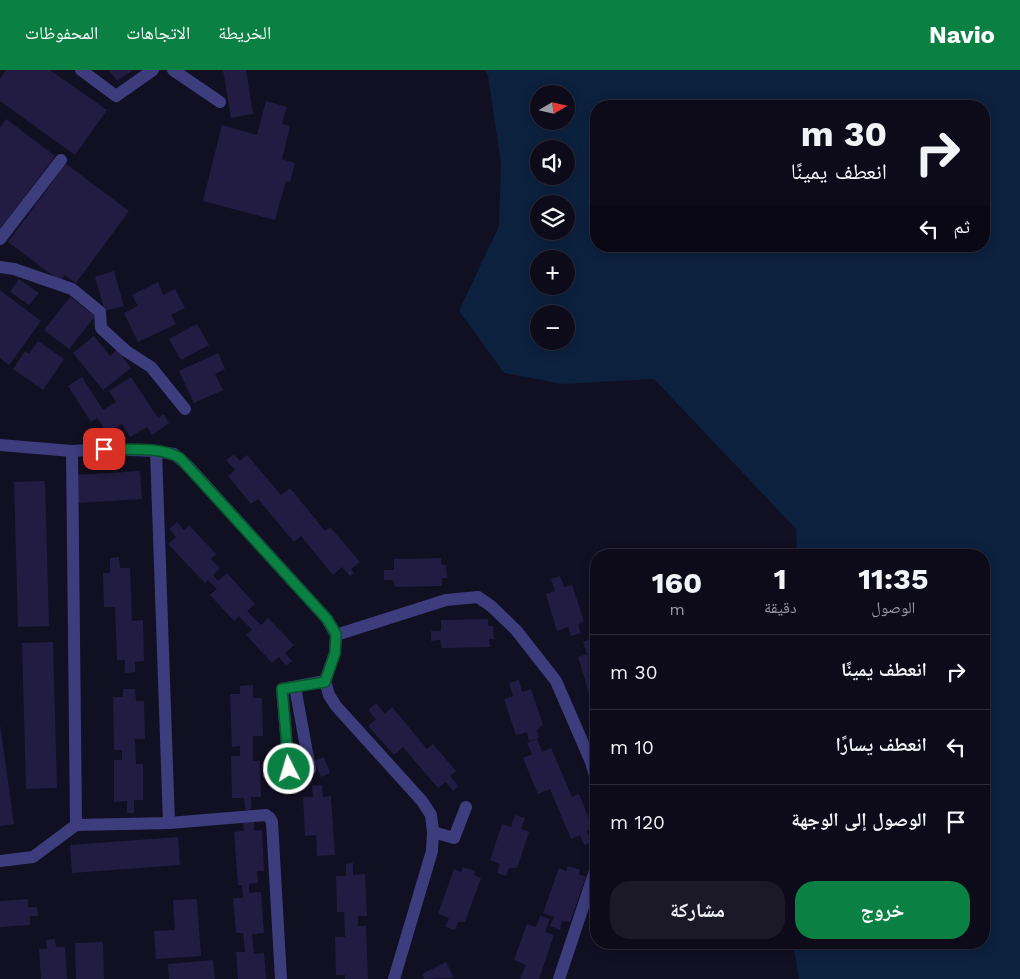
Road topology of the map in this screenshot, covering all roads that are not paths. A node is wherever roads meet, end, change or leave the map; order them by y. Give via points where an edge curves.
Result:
1 (81, 70) edge
2 (153, 70) edge
3 (173, 70) edge
4 (220, 102) dead end
5 (61, 160) dead end
6 (0, 239) edge
7 (0, 267) edge
8 (185, 409) dead end
9 (0, 446) edge
10 (72, 451) junction
11 (156, 451) junction
12 (336, 634) junction
13 (325, 682) junction
14 (295, 687) junction
15 (590, 760) edge
16 (466, 807) dead end
17 (169, 823) junction
18 (76, 825) junction
19 (433, 832) junction
20 (0, 861) edge
21 (590, 886) edge
22 (281, 979) edge
23 (394, 979) edge
24 (559, 979) edge

1 - 2 street via 116,96
3 - 4 street
5 - 6 street
7 - 8 street via 72,289 100,312 101,328 151,367
9 - 10 street
10 - 11 street
10 - 18 street
11 - 12 street via 174,454 188,466 327,619
11 - 17 street
12 - 13 street via 335,653
12 - 15 street via 446,600 478,597 516,630 556,681
13 - 14 street
13 - 19 street via 336,706 422,800 431,815
14 - 14 street via 282,689 289,769 310,769
16 - 19 street via 454,838
17 - 18 street
17 - 22 street via 266,815 270,818
18 - 20 street via 33,857
19 - 23 street via 432,852
21 - 24 street

